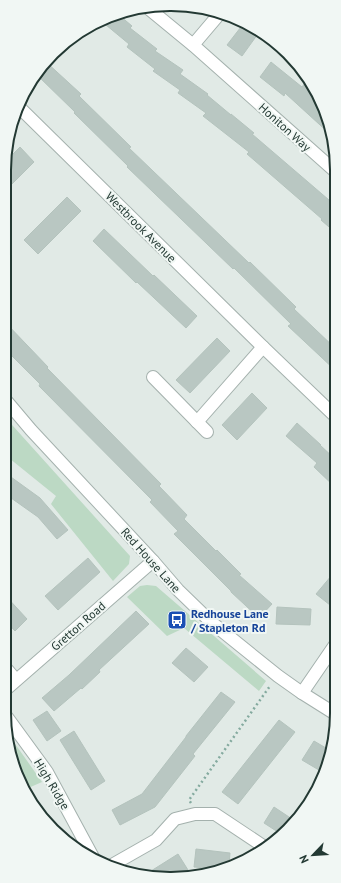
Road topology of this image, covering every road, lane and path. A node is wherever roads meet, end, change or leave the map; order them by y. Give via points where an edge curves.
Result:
1 (153, 12) edge
2 (216, 17) edge
3 (193, 45) junction
4 (242, 72) dead end
5 (234, 82) junction
6 (22, 110) edge
7 (330, 167) edge
8 (262, 347) junction
9 (153, 377) dead end
10 (11, 406) edge
11 (330, 411) edge
12 (197, 422) junction
13 (207, 432) dead end
14 (152, 561) junction
15 (330, 652) edge
16 (11, 674) edge
17 (278, 676) junction
18 (16, 680) junction
19 (11, 685) edge
20 (302, 693) junction
21 (330, 711) edge
22 (11, 723) edge
23 (195, 814) junction
24 (260, 844) edge
25 (89, 850) edge
26 (116, 863) edge

1 - 3 street, Honiton Way
2 - 3 street
3 - 5 street, Honiton Way
4 - 5 street
5 - 7 street, Honiton Way
6 - 8 street, Westbrook Avenue
8 - 11 street, Westbrook Avenue
8 - 12 street
9 - 12 street
10 - 14 street, Red House Lane
12 - 13 street
14 - 17 street, Red House Lane via 211,622
14 - 18 street, Gretton Road
15 - 20 street
16 - 18 street
17 - 20 street, Red House Lane
17 - 23 path via 189,800
18 - 19 street, Gretton Road
20 - 21 street, Red House Lane
22 - 25 street, High Ridge via 47,772
23 - 24 street via 215,814
23 - 26 street via 174,819 156,840

